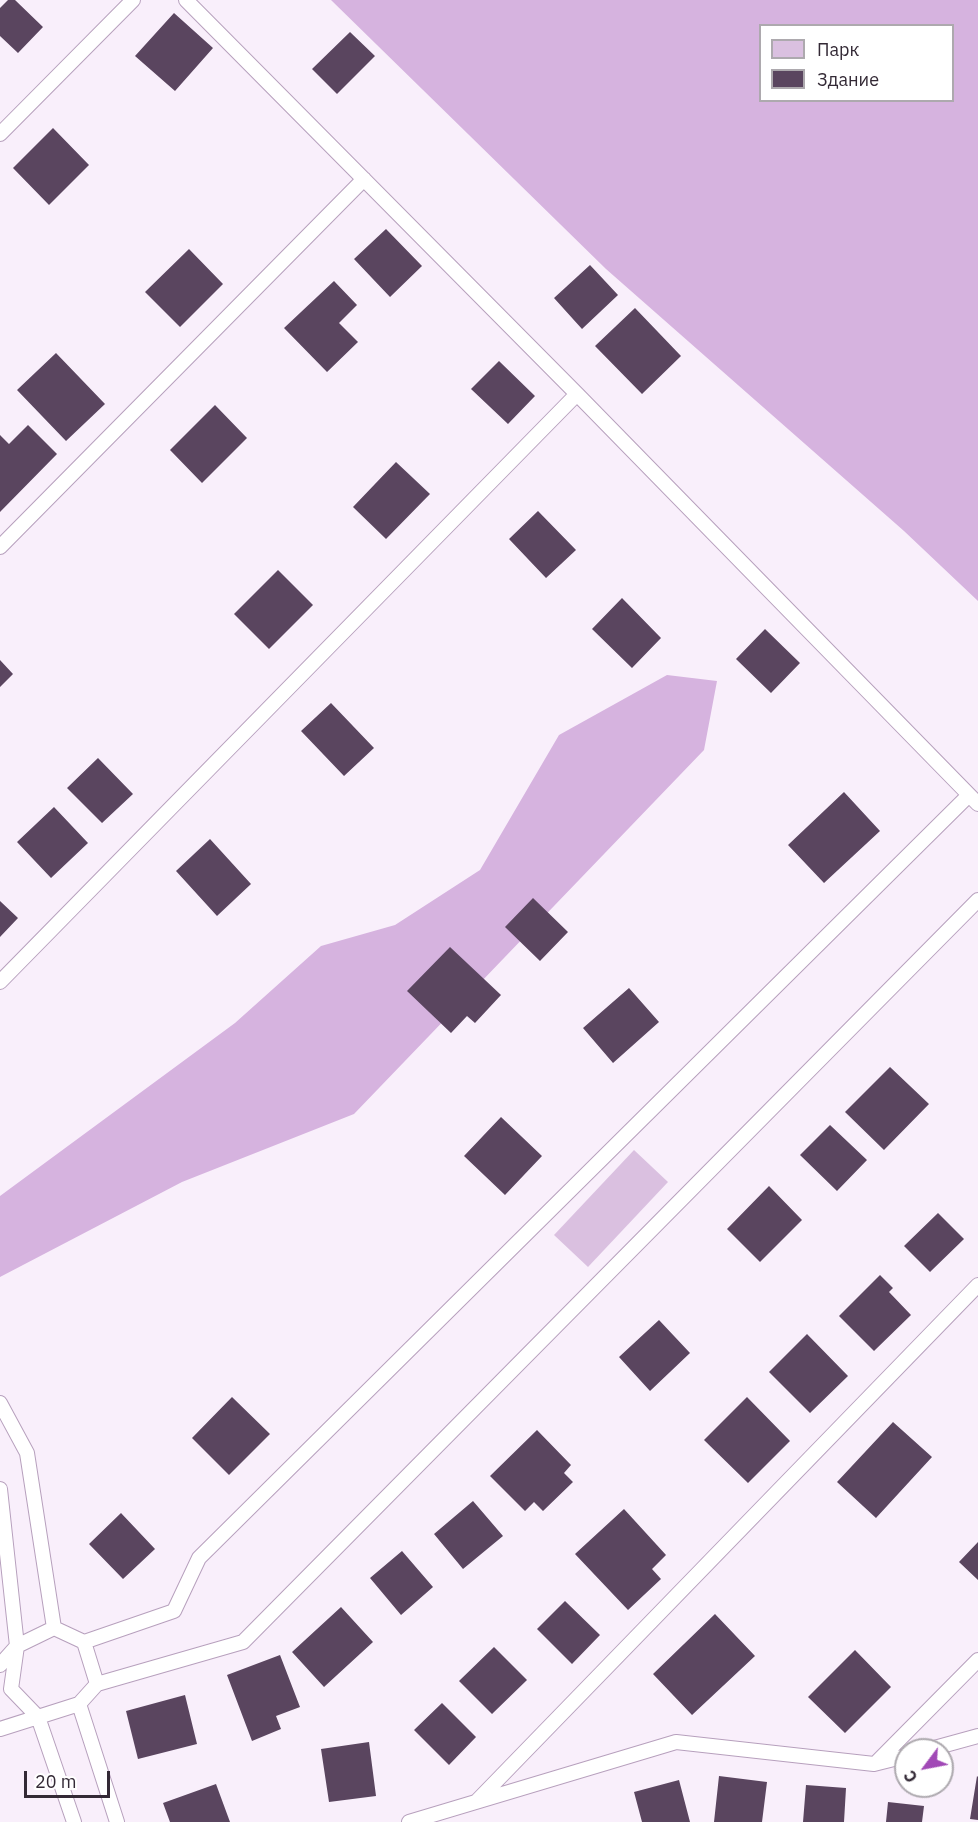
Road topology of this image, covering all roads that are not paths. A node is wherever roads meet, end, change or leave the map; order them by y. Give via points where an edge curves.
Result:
1 (133, 0) edge
2 (186, 0) edge
3 (0, 134) edge
4 (364, 179) junction
5 (577, 394) junction
6 (0, 547) edge
7 (973, 800) edge
8 (978, 900) edge
9 (0, 982) edge
10 (978, 1285) edge
11 (0, 1403) edge
12 (0, 1489) edge
13 (54, 1628) junction
14 (84, 1642) junction
15 (17, 1646) junction
16 (978, 1660) edge
17 (0, 1665) edge
18 (97, 1684) junction
19 (80, 1704) junction
20 (38, 1717) junction
21 (0, 1729) edge
22 (978, 1736) edge
23 (954, 1743) edge
24 (894, 1759) edge
25 (874, 1764) junction
26 (476, 1802) junction
27 (74, 1822) edge
28 (117, 1822) edge
29 (409, 1822) edge

1 - 3 lane
2 - 4 lane
4 - 5 lane
4 - 6 lane
5 - 7 lane
5 - 9 lane
7 - 14 lane via 199,1558 174,1611
8 - 18 lane via 243,1642
10 - 26 lane
11 - 13 lane via 27,1453
12 - 15 lane
13 - 14 lane
13 - 15 lane
14 - 18 lane
15 - 17 lane
15 - 20 lane via 11,1689
16 - 25 lane
18 - 19 lane
19 - 20 lane
19 - 28 lane
20 - 21 lane
20 - 27 lane
22 - 23 lane
24 - 25 lane
25 - 26 lane via 676,1742
26 - 29 lane

